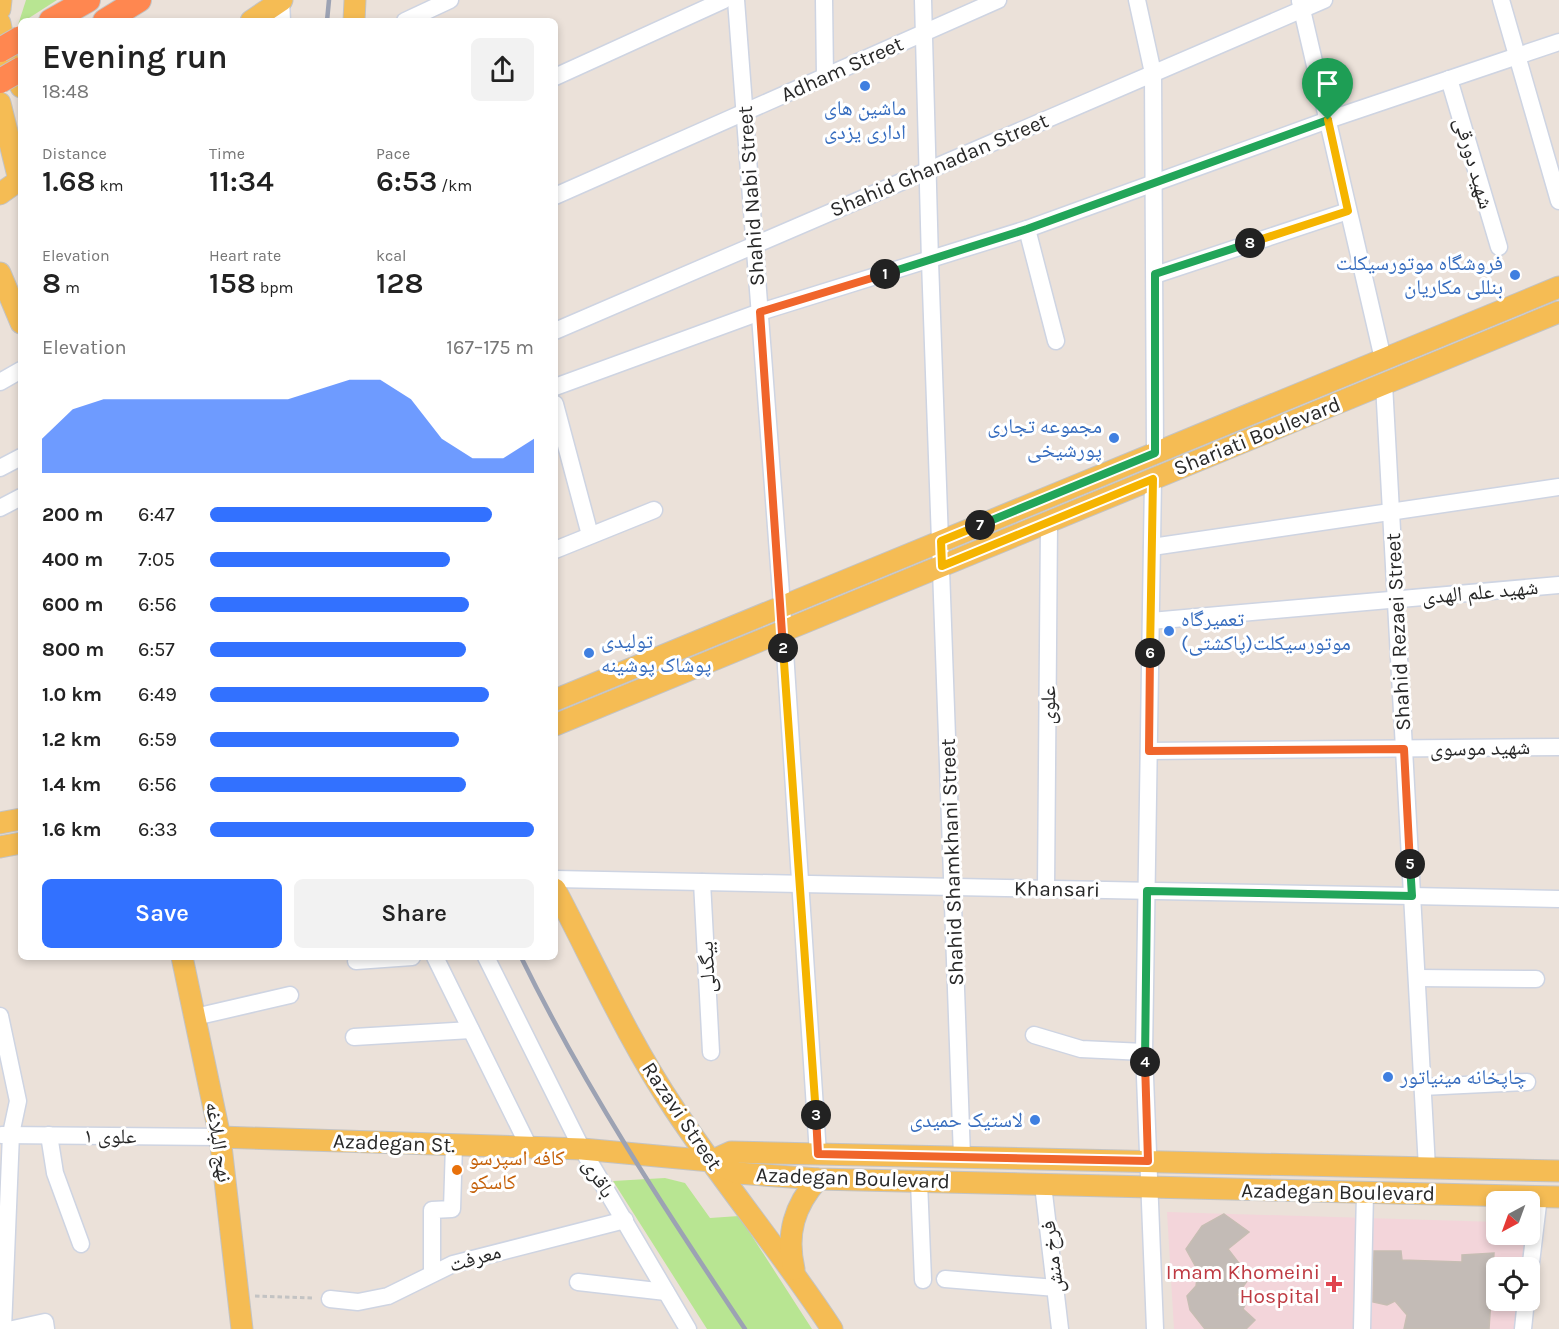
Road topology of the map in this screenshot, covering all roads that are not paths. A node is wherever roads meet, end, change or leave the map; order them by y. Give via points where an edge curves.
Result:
1 (1, 0) edge
2 (88, 0) edge
3 (139, 0) edge
4 (355, 0) edge
5 (450, 0) edge
6 (724, 0) edge
7 (736, 0) edge
8 (824, 0) edge
9 (923, 0) edge
10 (998, 0) edge
11 (1137, 0) edge
12 (1324, 0) edge
13 (1501, 0) edge
14 (1301, 5) edge
15 (282, 7) edge
16 (0, 9) edge
17 (56, 18) edge
18 (110, 18) edge
19 (258, 18) edge
20 (354, 18) edge
21 (411, 18) edge
22 (0, 23) edge
23 (924, 33) junction
24 (18, 40) edge
25 (1559, 42) edge
26 (0, 50) edge
27 (1517, 56) junction
28 (18, 71) edge
29 (1154, 73) junction
30 (558, 76) edge
31 (825, 77) junction
32 (1449, 79) junction
33 (0, 81) edge
34 (18, 81) edge
35 (0, 103) edge
36 (745, 112) junction
37 (1328, 120) junction
38 (929, 170) junction
39 (1155, 184) junction
40 (7, 188) edge
41 (558, 195) edge
42 (1559, 201) edge
43 (1348, 211) junction
44 (1027, 229) junction
45 (755, 245) junction
46 (1499, 247) dead end
47 (930, 261) junction
48 (0, 273) edge
49 (1155, 274) junction
50 (1559, 287) edge
51 (0, 297) edge
52 (760, 312) junction
53 (1559, 312) edge
54 (18, 316) edge
55 (18, 317) edge
56 (558, 330) edge
57 (1056, 341) dead end
58 (1383, 359) junction
59 (18, 372) edge
60 (0, 381) edge
61 (1384, 384) junction
62 (558, 386) edge
63 (558, 415) edge
64 (1155, 453) junction
65 (18, 459) edge
66 (0, 468) edge
67 (1153, 479) junction
68 (1559, 488) edge
69 (18, 499) edge
70 (0, 508) edge
71 (654, 510) dead end
72 (1391, 512) junction
73 (1049, 522) junction
74 (590, 535) junction
75 (941, 541) junction
76 (1152, 547) junction
77 (558, 549) edge
78 (942, 566) junction
79 (1559, 585) edge
80 (1396, 599) junction
81 (782, 606) junction
82 (1151, 621) junction
83 (782, 632) junction
84 (558, 699) edge
85 (558, 724) edge
86 (1559, 747) edge
87 (1404, 749) junction
88 (1149, 751) junction
89 (18, 820) edge
90 (0, 823) edge
91 (18, 844) edge
92 (0, 847) edge
93 (558, 879) edge
94 (702, 882) junction
95 (800, 884) junction
96 (953, 887) junction
97 (1046, 889) junction
98 (1147, 891) junction
99 (558, 895) edge
100 (1412, 896) junction
101 (1559, 898) edge
102 (183, 960) edge
103 (378, 960) edge
104 (436, 960) edge
105 (488, 960) edge
106 (356, 962) dead end
107 (1417, 978) junction
108 (1536, 979) dead end
109 (290, 995) dead end
110 (0, 1016) edge
111 (195, 1017) junction
112 (471, 1030) junction
113 (1034, 1035) dead end
114 (354, 1037) dead end
115 (711, 1052) dead end
116 (1144, 1052) junction
117 (1527, 1082) dead end
118 (1422, 1087) junction
119 (6, 1135) edge
120 (49, 1135) junction
121 (220, 1137) junction
122 (454, 1145) junction
123 (529, 1147) junction
124 (582, 1149) junction
125 (818, 1154) junction
126 (962, 1157) junction
127 (711, 1161) junction
128 (1148, 1161) junction
129 (1427, 1168) junction
130 (1559, 1171) edge
131 (818, 1179) junction
132 (919, 1182) junction
133 (1043, 1185) junction
134 (1148, 1187) junction
135 (1365, 1192) junction
136 (1549, 1196) edge
137 (625, 1220) junction
138 (81, 1244) dead end
139 (1534, 1257) edge
140 (795, 1272) junction
141 (432, 1273) junction
142 (945, 1279) dead end
143 (922, 1280) dead end
144 (578, 1282) dead end
145 (1056, 1288) junction
146 (666, 1292) junction
147 (330, 1299) road end
148 (1525, 1311) edge
149 (3, 1329) edge
150 (13, 1329) edge
151 (46, 1329) edge
152 (242, 1329) edge
153 (688, 1329) edge
154 (832, 1329) edge
155 (1060, 1329) edge
156 (1155, 1329) edge
157 (1362, 1329) edge
158 (1523, 1329) edge

1 - 16 main road
2 - 17 highway
3 - 18 highway
4 - 20 main road
5 - 21 street
6 - 30 street
7 - 36 street, Shahid Nabi Street
8 - 31 street
9 - 23 street
10 - 23 street, Adham Street
11 - 29 street
12 - 14 street, Shahid Ghanadan Street
13 - 27 street
14 - 29 street, Shahid Ghanadan Street
14 - 37 street
15 - 19 main road
22 - 34 main road via 8,62
23 - 31 street, Adham Street
23 - 38 street
24 - 26 highway, bridge
25 - 27 street
27 - 32 street
27 - 42 street
28 - 33 highway, bridge
29 - 38 street, Shahid Ghanadan Street
29 - 39 street
31 - 36 street, Adham Street
32 - 37 street
32 - 46 street, شهید دورقی
35 - 40 main road
36 - 41 street, Adham Street
36 - 45 street, Shahid Nabi Street
37 - 39 street
37 - 43 street
38 - 45 street, Shahid Ghanadan Street
38 - 47 street
39 - 44 street
39 - 49 street
43 - 49 street
43 - 58 street
44 - 47 street
44 - 57 street
45 - 52 street, Shahid Nabi Street
45 - 56 street, Shahid Ghanadan Street
47 - 52 street
47 - 75 street
48 - 54 main road
49 - 64 street
50 - 58 main road, Shariati Boulevard
51 - 55 main road
52 - 62 street
52 - 81 street, Shahid Nabi Street
53 - 61 main road, Shariati Boulevard
58 - 64 main road, Shariati Boulevard
59 - 60 street
61 - 67 main road, Shariati Boulevard
61 - 72 street, Shahid Rezaei Street
63 - 74 street
64 - 75 main road, Shariati Boulevard
65 - 66 street
67 - 73 main road, Shariati Boulevard
67 - 76 street
68 - 72 street
69 - 70 street
71 - 74 street
72 - 76 street
72 - 80 street, Shahid Rezaei Street
73 - 78 main road, Shariati Boulevard
73 - 97 street, علوی
74 - 77 street
75 - 78 street, Shahid Shamkhani Street
75 - 81 main road, Shariati Boulevard
76 - 82 street
78 - 83 main road, Shariati Boulevard
78 - 96 street, Shahid Shamkhani Street
79 - 80 street, شهید علم الهدی
80 - 82 street, شهید علم الهدی
80 - 87 street, Shahid Rezaei Street
81 - 83 street, Shahid Nabi Street
81 - 84 main road, Shariati Boulevard
82 - 88 street
83 - 85 main road, Shariati Boulevard
83 - 95 street
86 - 87 street, شهید موسوی
87 - 88 street, شهید موسوی
87 - 100 street, Shahid Rezaei Street
88 - 98 street
89 - 90 main road
91 - 92 main road
93 - 94 street, Khansari
94 - 95 street, Khansari
94 - 115 street, بیگدلی
95 - 96 street, Khansari
95 - 125 street
96 - 97 street, Khansari
96 - 126 street, Shahid Shamkhani Street
97 - 98 street, Khansari
98 - 100 street, Khansari
98 - 116 street
99 - 127 main road, Razavi Street via 644,1059
100 - 101 street, Khansari
100 - 107 street, Shahid Rezaei Street
102 - 111 main road, نهج البلاغه
103 - 106 street
104 - 112 street
105 - 124 street, باقری
107 - 108 street
107 - 118 street, Shahid Rezaei Street
109 - 111 street
110 - 119 street via 18,1101
111 - 121 main road, نهج البلاغه
112 - 114 street
112 - 123 street
113 - 116 street via 1081,1049
116 - 128 street
117 - 118 street
118 - 129 street, Shahid Rezaei Street
119 - 120 street, علوی ۱
119 - 149 street
120 - 121 street, علوی ۱
120 - 138 street via 55,1173
121 - 122 main road, Azadegan St.
121 - 152 main road, نهج البلاغه
122 - 123 main road, Azadegan St.
122 - 141 street via 452,1209 432,1210
123 - 124 main road, Azadegan St.
124 - 127 main road, Azadegan St.
124 - 137 street, باقری
125 - 126 main road, Azadegan Boulevard
125 - 127 main road, Azadegan Boulevard via 731,1152
126 - 128 main road, Azadegan Boulevard
127 - 131 main road, Azadegan Boulevard via 737,1173
127 - 140 main road, Razavi Street
128 - 129 main road, Azadegan Boulevard
128 - 134 street
129 - 130 main road, Azadegan Boulevard
131 - 132 main road, Azadegan Boulevard
131 - 140 main road via 804,1195 793,1223 790,1253
132 - 133 main road, Azadegan Boulevard
132 - 143 street
133 - 134 main road, Azadegan Boulevard
133 - 145 street, فرخ منش
134 - 135 main road, Azadegan Boulevard
134 - 156 street
135 - 136 main road, Azadegan Boulevard
135 - 157 street
136 - 139 street
137 - 141 street, معرفت via 494,1252
137 - 146 street, باقری
140 - 154 main road, Razavi Street
141 - 147 street, معرفت via 388,1296 358,1302
142 - 145 street
144 - 146 street
145 - 155 street, فرخ منش
146 - 153 street, باقری
148 - 158 street
150 - 151 street via 45,1322

